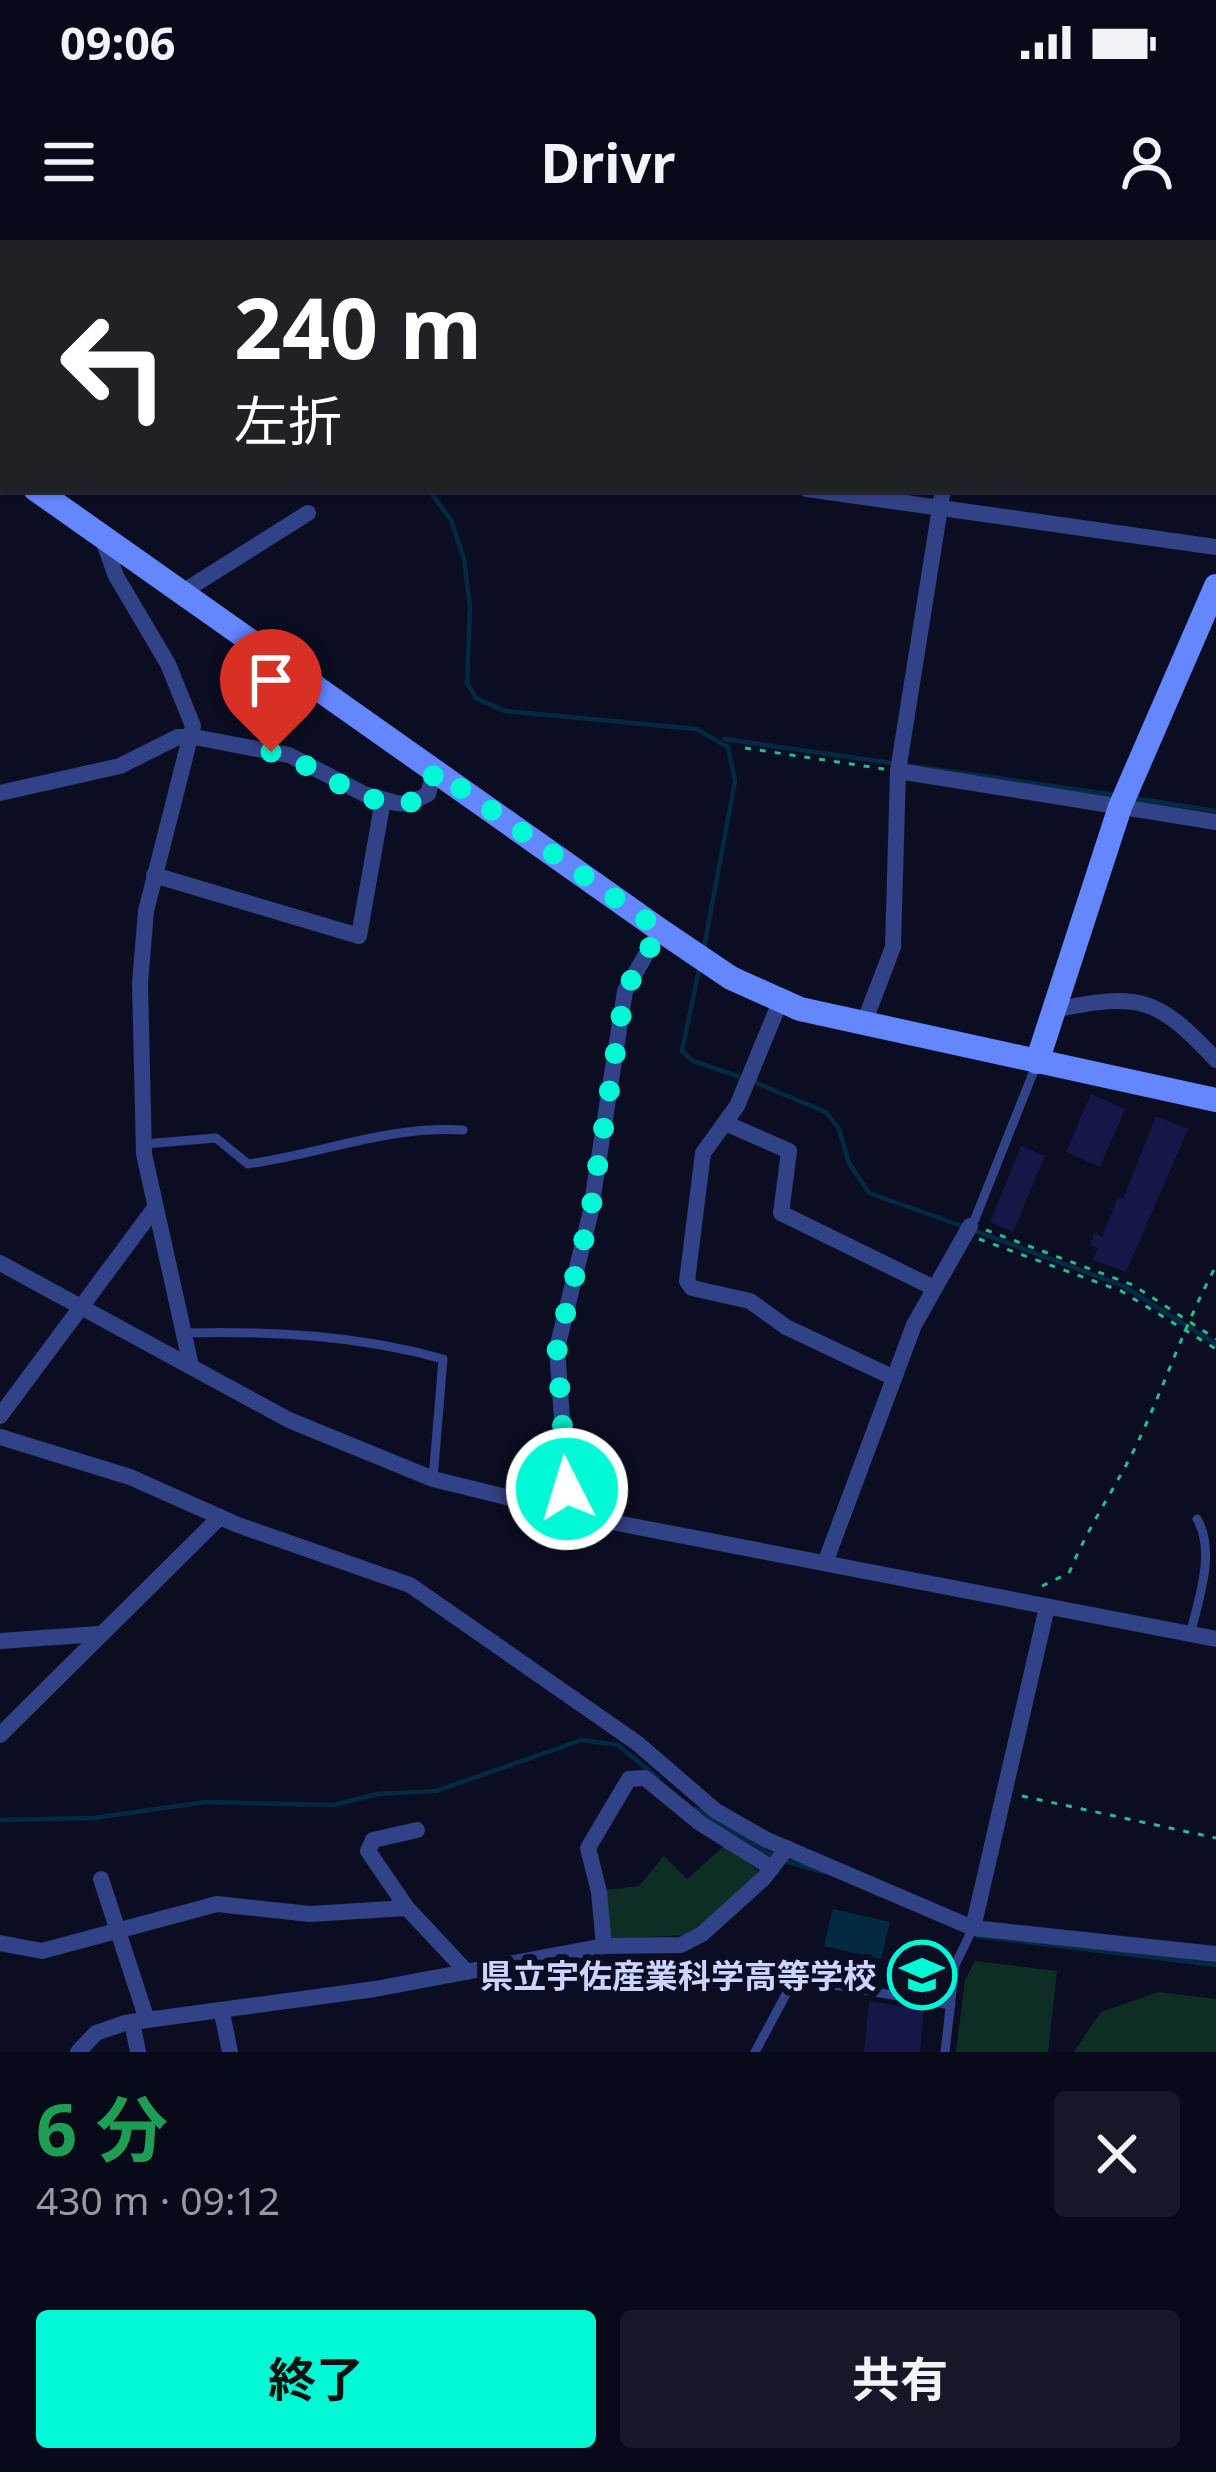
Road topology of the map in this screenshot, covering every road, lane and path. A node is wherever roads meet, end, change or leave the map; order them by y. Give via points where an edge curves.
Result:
1 (39, 492) edge
2 (852, 492) edge
3 (941, 498) edge
4 (308, 513) dead end
5 (102, 536) junction
6 (1216, 547) edge
7 (1216, 586) edge
8 (181, 593) junction
9 (194, 737) junction
10 (745, 748) dead end
11 (435, 770) junction
12 (898, 771) junction
13 (0, 794) edge
14 (382, 800) junction
15 (1120, 808) junction
16 (1216, 822) edge
17 (154, 875) junction
18 (660, 930) junction
19 (780, 1002) junction
20 (1054, 1010) junction
21 (864, 1023) junction
22 (1216, 1060) edge
23 (1037, 1062) junction
24 (1216, 1100) edge
25 (725, 1123) junction
26 (463, 1130) dead end
27 (144, 1144) junction
28 (154, 1209) junction
29 (971, 1227) junction
30 (0, 1263) edge
31 (1216, 1266) edge
32 (932, 1287) junction
33 (82, 1306) junction
34 (1187, 1321) junction
35 (1183, 1330) junction
36 (185, 1334) junction
37 (1216, 1339) edge
38 (1216, 1349) edge
39 (190, 1366) junction
40 (892, 1377) junction
41 (0, 1416) edge
42 (0, 1437) edge
43 (433, 1479) junction
44 (567, 1489) junction
45 (524, 1503) junction
46 (220, 1517) junction
47 (1197, 1520) dead end
48 (615, 1522) junction
49 (825, 1563) junction
50 (1040, 1605) junction
51 (98, 1634) junction
52 (1190, 1635) junction
53 (1216, 1639) edge
54 (0, 1641) edge
55 (0, 1735) edge
56 (1002, 1792) junction
57 (417, 1830) dead end
58 (1216, 1838) edge
59 (787, 1848) junction
60 (772, 1868) junction
61 (100, 1879) dead end
62 (407, 1908) junction
63 (973, 1928) junction
64 (119, 1931) junction
65 (0, 1943) edge
66 (604, 1946) junction
67 (1216, 1954) edge
68 (467, 1972) junction
69 (951, 2005) junction
70 (222, 2013) junction
71 (139, 2021) junction
72 (78, 2052) edge
73 (138, 2052) edge
74 (230, 2052) edge
75 (755, 2052) edge
76 (946, 2052) edge

1 - 5 street
2 - 3 street
3 - 6 street
3 - 12 street
4 - 8 street
5 - 8 street
5 - 9 street via 116,577 168,664
7 - 15 street
8 - 11 street
9 - 13 street via 121,766
9 - 14 street via 289,755
9 - 17 street
10 - 12 path
11 - 14 street via 419,800
11 - 18 street
12 - 15 street
12 - 21 street via 893,947
14 - 17 street via 358,936
15 - 16 street
15 - 20 street
17 - 27 street via 141,946
18 - 19 street
18 - 44 street via 625,991 590,1215 557,1348
19 - 21 street
19 - 25 street
20 - 22 street via 1116,1001 1159,1006
20 - 23 street
21 - 23 street
23 - 24 street
23 - 29 lane
25 - 32 street via 789,1151 781,1214
25 - 40 street via 703,1153 689,1285 750,1301 786,1328
26 - 27 lane via 401,1128 309,1156 248,1163 216,1138
27 - 28 street
28 - 33 street
28 - 36 street
29 - 32 street
29 - 34 path via 1122,1280
29 - 35 path via 1106,1284
30 - 33 street
31 - 34 path
32 - 40 street
33 - 39 street
33 - 41 street
34 - 35 path
34 - 37 path
35 - 38 path
35 - 50 path via 1070,1573 1044,1583
36 - 39 street
36 - 43 lane via 292,1334 390,1344 443,1359
39 - 43 street via 289,1420
40 - 49 street
42 - 46 street via 130,1477
43 - 45 street
44 - 45 street via 537,1489
44 - 48 street via 596,1499
45 - 48 street
46 - 51 street
46 - 59 street via 435,1599 637,1743 716,1811
47 - 52 lane via 1210,1553
48 - 49 street
49 - 50 street
50 - 52 street
50 - 56 street
51 - 54 street
51 - 55 street
52 - 53 street
56 - 58 path
56 - 63 street
57 - 62 street via 373,1840 368,1851
59 - 60 street
59 - 63 street
60 - 66 street via 692,1940
60 - 66 street via 645,1778 628,1779 588,1848
61 - 64 street
62 - 64 street via 310,1914 217,1904
62 - 68 street
63 - 67 street
63 - 69 lane via 957,1957
64 - 65 street via 42,1951
64 - 71 street
66 - 68 street
68 - 70 street
69 - 75 lane via 799,1979
69 - 76 lane
70 - 71 street
70 - 74 street
71 - 72 street via 95,2033
71 - 73 street

